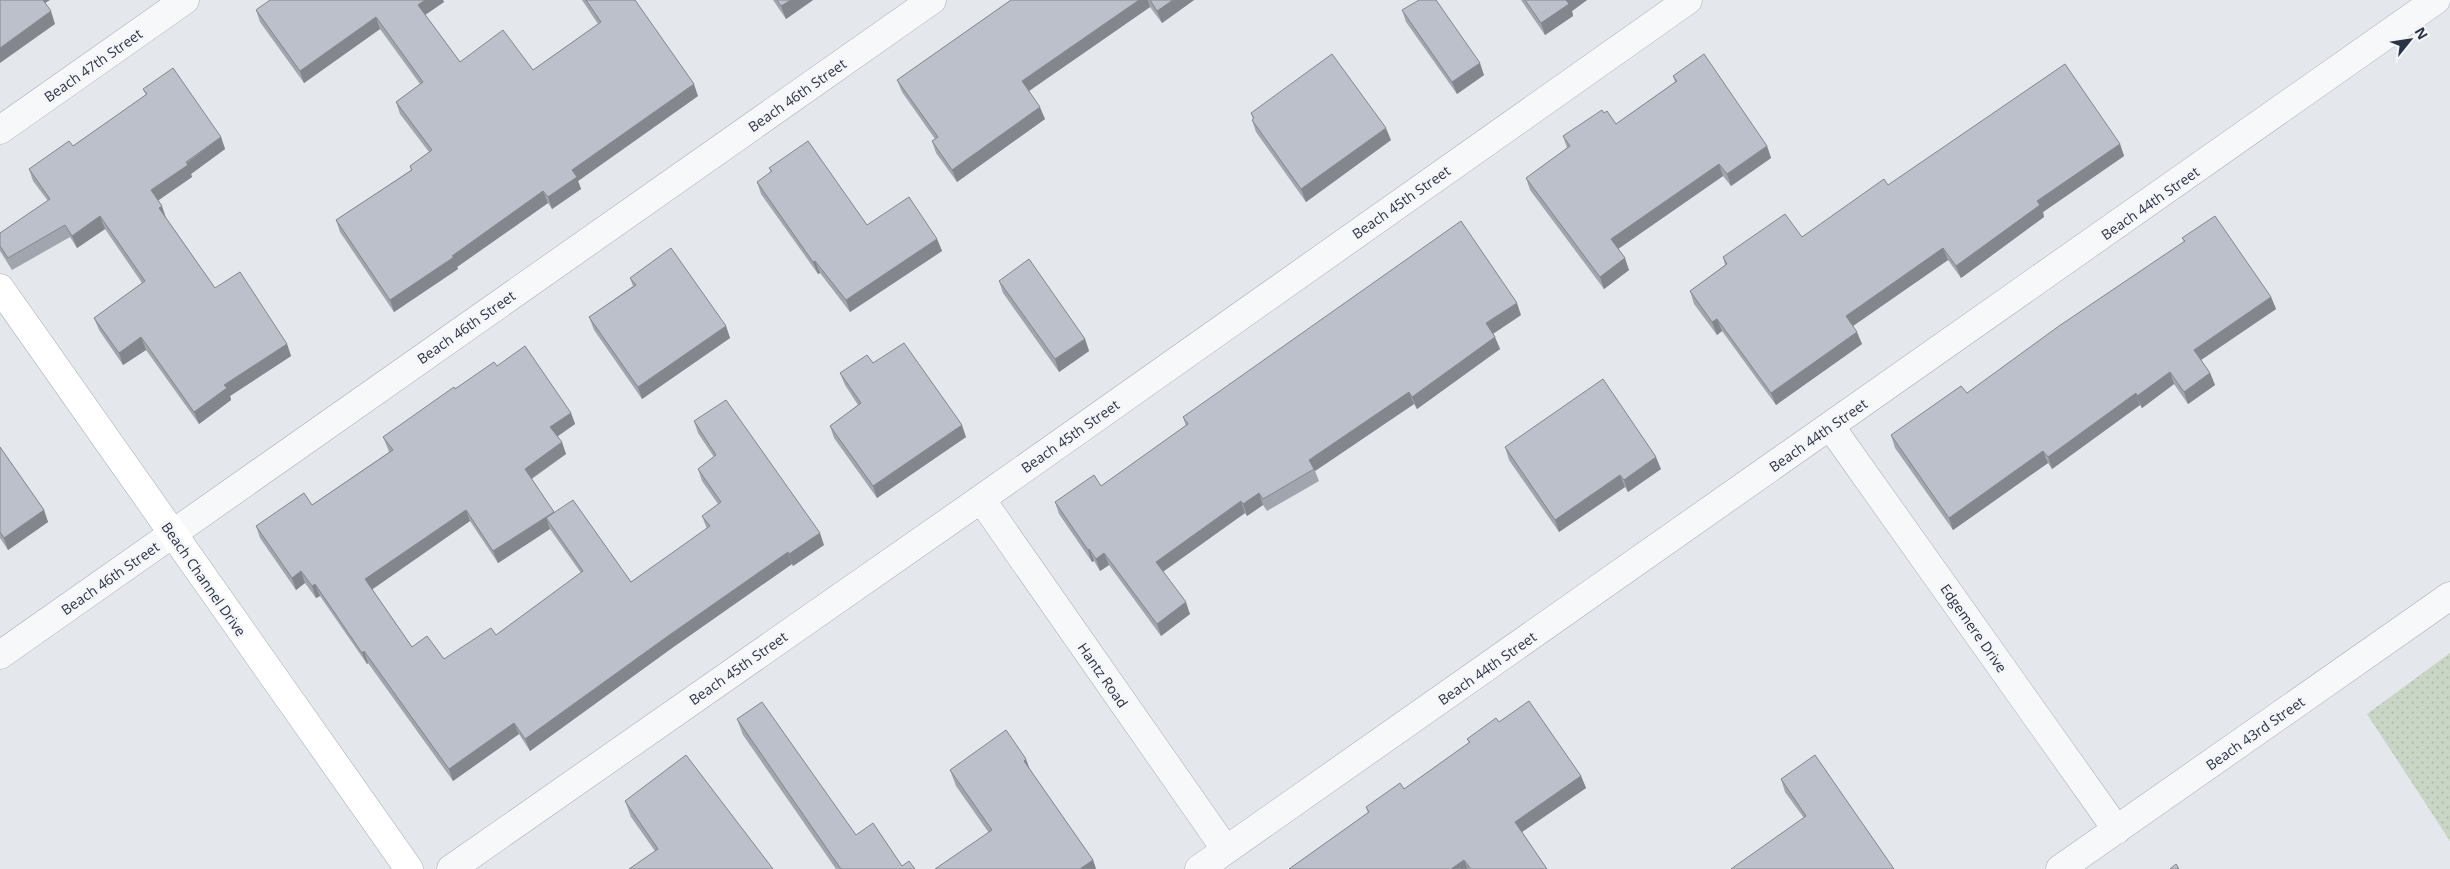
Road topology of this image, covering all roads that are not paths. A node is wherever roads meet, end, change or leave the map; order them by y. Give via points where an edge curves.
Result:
1 (185, 0) edge
2 (932, 0) edge
3 (1688, 0) edge
4 (2436, 0) edge
5 (0, 130) edge
6 (0, 288) edge
7 (1831, 427) junction
8 (981, 499) junction
9 (173, 534) junction
10 (2450, 596) edge
11 (0, 656) edge
12 (2117, 830) junction
13 (1226, 850) junction
14 (409, 869) edge
15 (451, 869) edge
16 (1199, 869) edge
17 (2060, 869) edge

1 - 5 street, Beach 47th Street
2 - 9 street, Beach 46th Street
3 - 8 street, Beach 45th Street
4 - 7 street, Beach 44th Street
6 - 9 main road, Beach Channel Drive
7 - 12 street, Edgemere Drive
7 - 13 street, Beach 44th Street
8 - 13 street, Hantz Road
8 - 15 street, Beach 45th Street
9 - 11 street, Beach 46th Street
9 - 14 main road, Beach Channel Drive
10 - 12 street, Beach 43rd Street
12 - 17 street, Beach 43rd Street
13 - 16 street, Beach 44th Street

